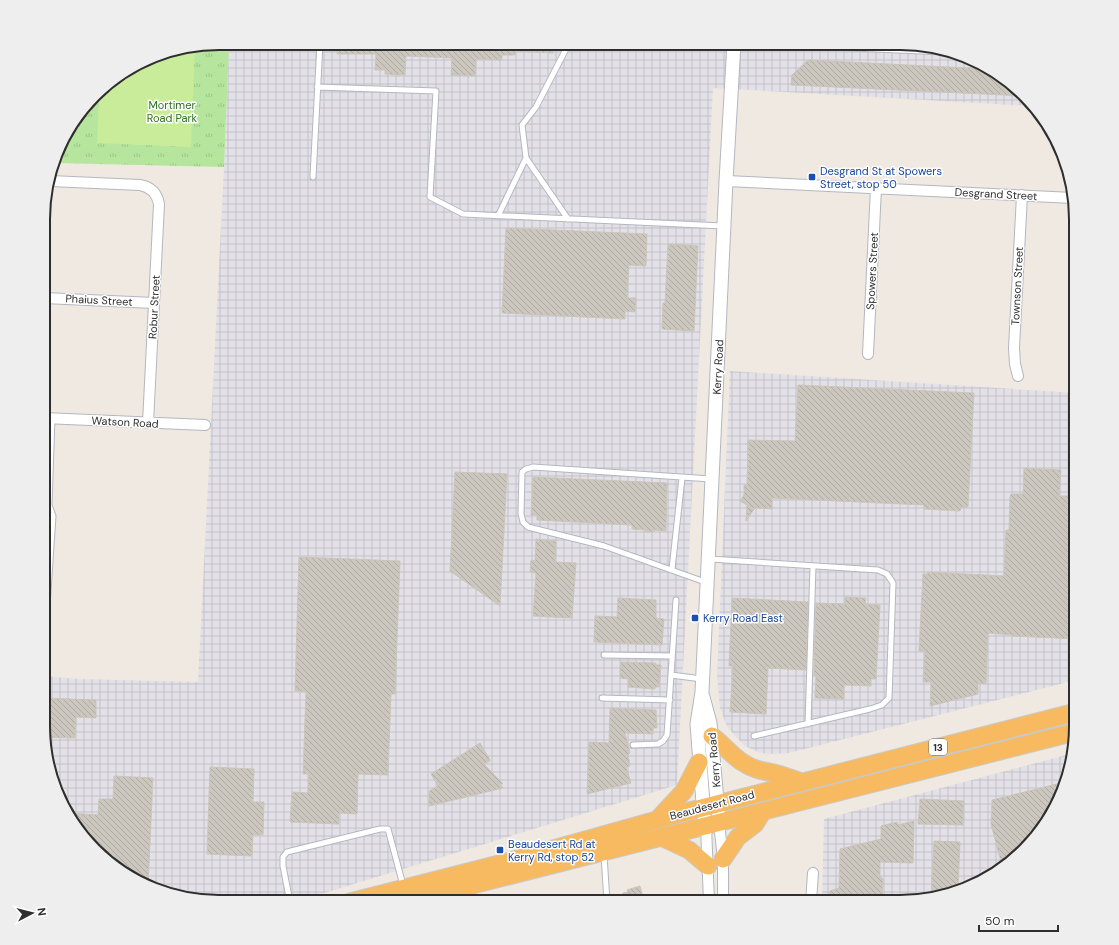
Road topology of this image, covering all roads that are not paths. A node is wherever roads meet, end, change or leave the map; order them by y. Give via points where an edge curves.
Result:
1 (320, 50) edge
2 (565, 50) edge
3 (734, 50) edge
4 (899, 50) edge
5 (922, 51) edge
6 (317, 88) junction
7 (526, 158) junction
8 (313, 177) dead end
9 (54, 181) edge
10 (726, 181) junction
11 (876, 188) junction
12 (1022, 195) junction
13 (1068, 198) edge
14 (498, 216) junction
15 (568, 219) junction
16 (724, 226) junction
17 (50, 298) edge
18 (154, 303) junction
19 (868, 354) dead end
20 (1018, 376) dead end
21 (50, 418) edge
22 (148, 423) junction
23 (205, 426) dead end
24 (682, 478) junction
25 (712, 480) junction
26 (50, 510) edge
27 (708, 559) junction
28 (50, 561) edge
29 (813, 566) junction
30 (672, 569) junction
31 (707, 582) junction
32 (676, 600) dead end
33 (604, 655) dead end
34 (672, 656) junction
35 (672, 675) junction
36 (702, 686) junction
37 (602, 698) dead end
38 (670, 700) junction
39 (1069, 714) edge
40 (808, 724) junction
41 (1069, 734) edge
42 (712, 736) junction
43 (754, 736) dead end
44 (633, 744) dead end
45 (699, 762) junction
46 (801, 782) junction
47 (710, 806) junction
48 (763, 811) junction
49 (658, 820) junction
50 (712, 825) junction
51 (661, 837) junction
52 (604, 852) junction
53 (715, 863) junction
54 (813, 873) dead end
55 (289, 895) edge
56 (405, 895) edge
57 (607, 895) edge
58 (710, 895) edge
59 (722, 895) edge
60 (811, 895) edge

1 - 6 lane
2 - 7 lane via 536,107 522,126
3 - 10 street, Kerry Road
4 - 5 lane
6 - 8 lane
6 - 14 lane via 436,91 430,197 463,214
7 - 14 lane
7 - 15 lane
9 - 18 street, Robur Street via 140,185 154,191 159,204
10 - 11 street, Desgrand Street
10 - 16 street, Kerry Road
11 - 12 street, Desgrand Street
11 - 19 street, Spowers Street
12 - 13 street, Desgrand Street
12 - 20 street, Townson Street via 1014,348
14 - 15 lane
15 - 16 lane
16 - 25 street, Kerry Road
17 - 18 street, Phaius Street
18 - 22 street, Robur Street
21 - 22 street, Watson Road
22 - 23 street, Watson Road
24 - 25 lane
24 - 30 lane
24 - 30 lane via 533,468 522,472 521,514 523,522 528,527 604,546
25 - 27 street, Kerry Road
26 - 28 lane via 53,516
27 - 29 lane
27 - 31 street, Kerry Road
29 - 40 lane
29 - 40 lane via 878,570 887,574 893,583 893,591 889,698 882,705 870,709
30 - 31 lane
31 - 36 street, Kerry Road
32 - 34 lane
33 - 34 lane
34 - 35 lane
35 - 36 lane
35 - 38 lane
36 - 42 street, Kerry Road
36 - 45 street, Kerry Road via 697,724
37 - 38 lane
38 - 44 lane via 667,736 663,741 658,744
39 - 46 highway, Beaudesert Road / 13
40 - 43 lane
41 - 48 highway, Beaudesert Road / 13
42 - 46 highway via 751,767
42 - 47 street, Kerry Road
45 - 47 street, Kerry Road
45 - 49 highway via 688,787
46 - 47 highway, Beaudesert Road / 13
47 - 49 highway, Beaudesert Road / 13
47 - 50 street, Kerry Road
48 - 50 highway, Beaudesert Road / 13
48 - 53 highway via 755,824 747,829
49 - 56 highway, Beaudesert Road / 13 via 503,863
50 - 51 highway, Beaudesert Road / 13
50 - 53 street, Kerry Road
50 - 53 street, Kerry Road
51 - 52 highway, Beaudesert Road / 13
51 - 53 highway
52 - 56 highway, Beaudesert Road / 13 via 454,893
52 - 57 lane
53 - 58 street, Kerry Road
53 - 59 street, Kerry Road
54 - 60 street
55 - 56 lane via 283,866 283,857 287,852 388,829

